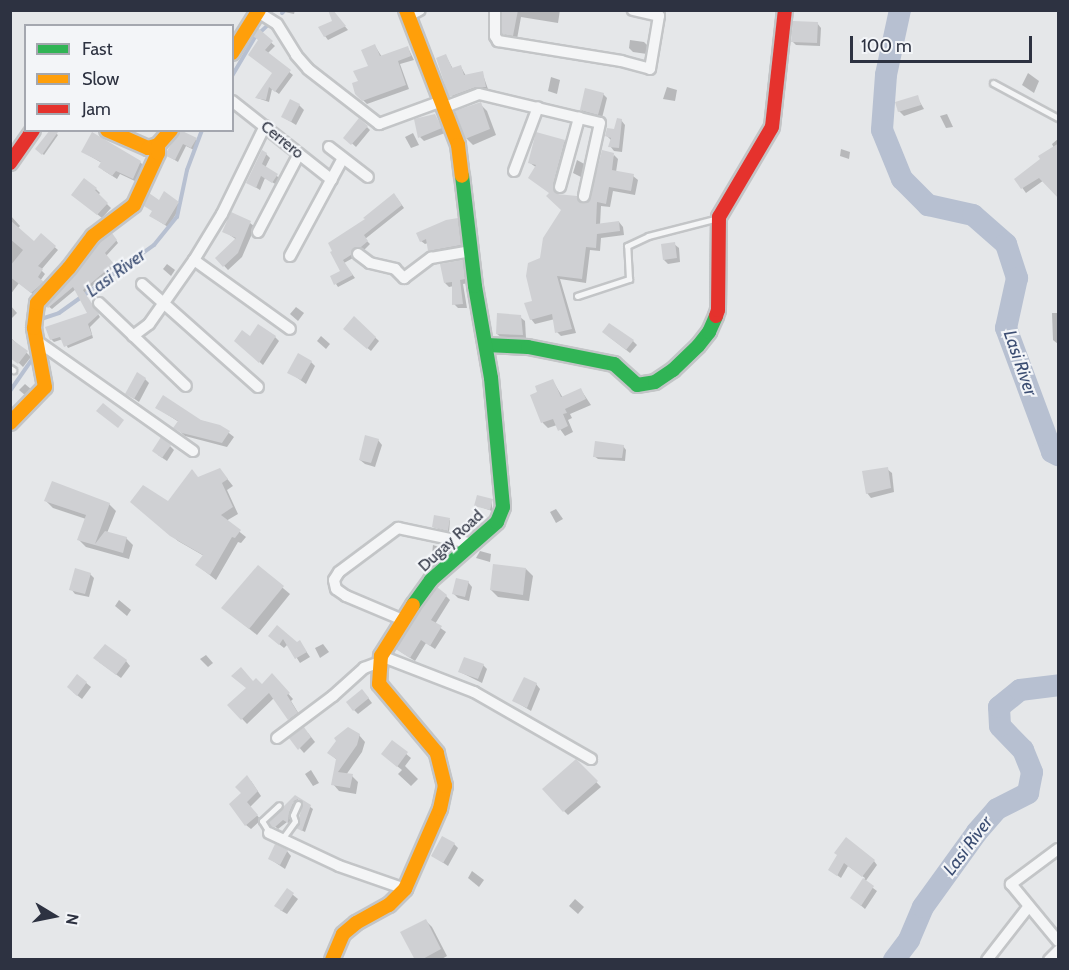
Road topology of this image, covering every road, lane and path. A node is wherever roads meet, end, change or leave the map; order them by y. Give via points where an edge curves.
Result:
1 (495, 10) edge
2 (633, 10) edge
3 (785, 10) edge
4 (259, 11) edge
5 (411, 12) edge
6 (234, 50) edge
7 (993, 83) dead end
8 (234, 103) edge
9 (443, 104) junction
10 (538, 107) junction
11 (579, 118) junction
12 (1059, 118) edge
13 (265, 126) junction
14 (32, 132) edge
15 (111, 132) edge
16 (169, 132) edge
17 (158, 145) junction
18 (329, 147) dead end
19 (299, 154) junction
20 (343, 158) junction
21 (10, 164) edge
22 (514, 171) dead end
23 (368, 177) dead end
24 (332, 180) junction
25 (560, 187) dead end
26 (584, 196) dead end
27 (719, 218) junction
28 (258, 232) dead end
29 (471, 251) junction
30 (358, 254) dead end
31 (290, 256) dead end
32 (194, 260) junction
33 (142, 284) dead end
34 (577, 296) dead end
35 (99, 303) dead end
36 (164, 303) junction
37 (35, 327) junction
38 (290, 329) dead end
39 (133, 336) junction
40 (487, 345) junction
41 (186, 386) dead end
42 (258, 387) dead end
43 (10, 423) edge
44 (194, 451) dead end
45 (474, 544) junction
46 (403, 620) junction
47 (381, 659) junction
48 (277, 738) dead end
49 (591, 759) dead end
50 (298, 804) dead end
51 (279, 805) dead end
52 (269, 833) joint
53 (282, 839) junction
54 (1059, 849) edge
55 (405, 889) junction
56 (1029, 906) junction
57 (1059, 940) edge
58 (1059, 951) edge
59 (333, 960) edge
60 (987, 960) edge
61 (1048, 960) edge

1 - 2 street via 498,41 650,69 659,16
3 - 27 street via 772,127
4 - 6 street
4 - 9 street via 277,24 308,69 379,124
5 - 9 street, Dugay Road
7 - 12 lane
8 - 13 street, Cerrero
9 - 10 street via 479,94
9 - 29 street, Dugay Road via 458,145
10 - 11 street
10 - 22 street
11 - 25 street
11 - 26 street via 600,123
13 - 19 street, Cerrero
13 - 32 street via 222,214
14 - 21 street
15 - 17 street via 141,147
16 - 17 street
17 - 37 street via 159,153 134,205 93,236 37,303
18 - 20 street
19 - 24 street, Cerrero
19 - 28 street
20 - 23 street
20 - 24 street
24 - 31 street
27 - 34 lane via 648,236 627,246 629,279
27 - 40 street via 718,310 698,346 655,382 636,385 614,364 574,355
29 - 30 street via 431,258 404,278 395,269 370,263
29 - 40 street, Dugay Road via 480,322
32 - 36 street
32 - 38 street
33 - 36 street
35 - 39 street
36 - 39 street via 149,324
36 - 42 street
37 - 43 street via 45,387
37 - 44 street
39 - 41 street
40 - 45 street, Dugay Road via 503,507 497,522
45 - 46 street, Dugay Road via 431,580
45 - 46 street via 398,528 339,572 334,580 336,589
46 - 47 street, Dugay Road
47 - 48 street via 364,668
47 - 49 street via 474,692
47 - 55 street via 379,684 437,753 445,786 440,809
50 - 53 lane via 295,820
51 - 52 lane via 262,821
52 - 53 street
53 - 55 street via 339,866
54 - 56 street via 1011,884
55 - 59 street via 343,934
56 - 57 street
56 - 60 street
58 - 61 street

